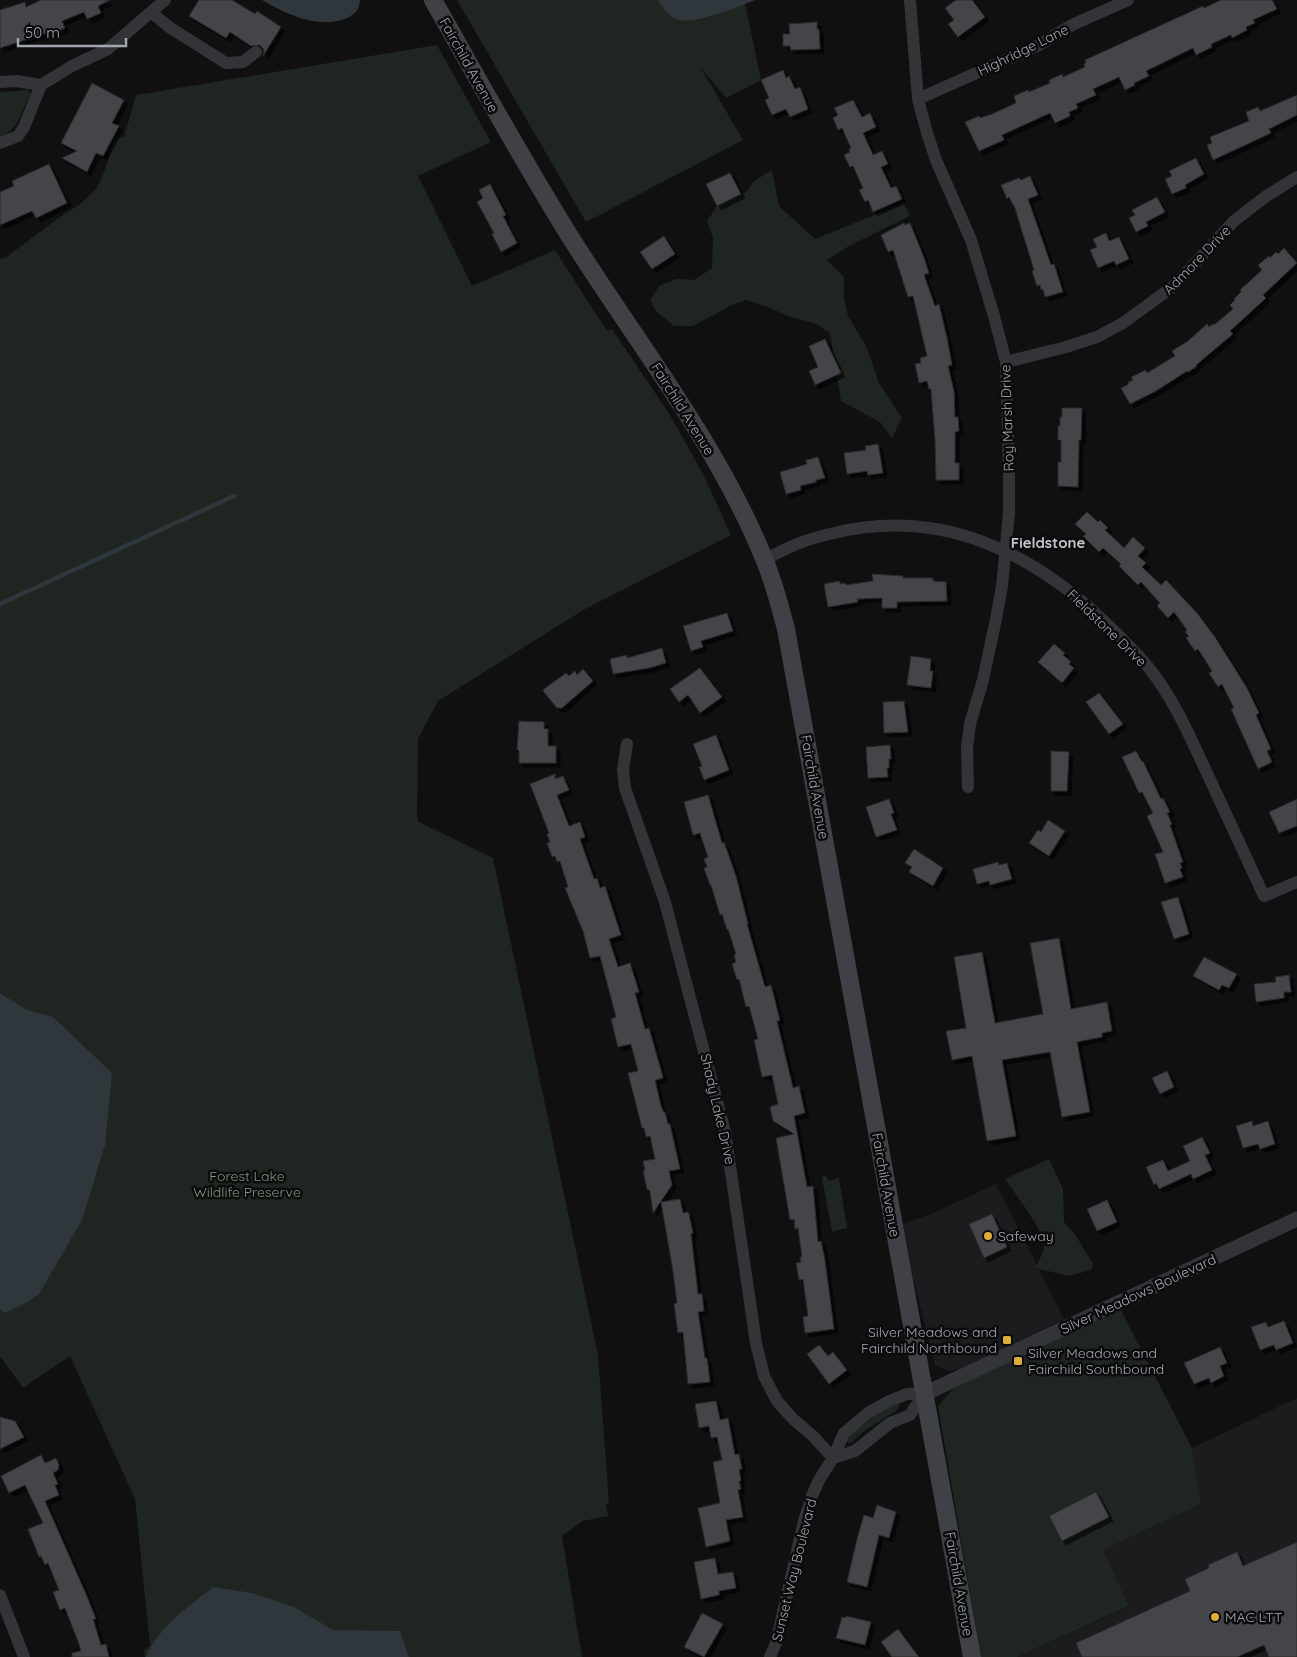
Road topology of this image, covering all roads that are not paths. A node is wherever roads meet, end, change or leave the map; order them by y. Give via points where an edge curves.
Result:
1 (165, 0) edge
2 (433, 0) edge
3 (910, 0) edge
4 (1128, 0) edge
5 (151, 12) junction
6 (256, 52) dead end
7 (0, 82) edge
8 (41, 85) junction
9 (918, 99) junction
10 (0, 143) edge
11 (1297, 177) edge
12 (1006, 362) junction
13 (1005, 551) junction
14 (764, 560) junction
15 (627, 744) dead end
16 (968, 787) dead end
17 (1297, 882) edge
18 (1297, 1219) edge
19 (924, 1394) junction
20 (833, 1458) junction
21 (0, 1595) edge
22 (24, 1657) edge
23 (770, 1657) edge
24 (972, 1657) edge

1 - 5 street
2 - 14 main road, Fairchild Avenue via 538,185 685,408 730,487
3 - 9 street, Roy Marsh Drive
4 - 9 street, Highridge Lane via 1072,25 1039,45
5 - 6 street via 226,63 244,62
5 - 8 street via 108,49
7 - 8 street
8 - 10 street via 18,136
9 - 12 street, Roy Marsh Drive via 936,160 971,240
11 - 12 street, Admore Drive via 1234,221 1176,285 1123,323 1097,337
12 - 13 street, Roy Marsh Drive via 1009,513
13 - 14 street, Fieldstone Drive via 980,539 941,529 895,524 815,537 786,547
13 - 16 street, Roy Marsh Drive via 996,619 970,724 966,765
13 - 17 street, Fieldstone Drive via 1030,563 1074,595 1149,668 1171,701 1197,752 1264,896
14 - 19 main road, Fairchild Avenue via 786,629
15 - 20 street, Shady Lake Drive via 623,770 625,788 665,902 725,1132 756,1343 764,1376 777,1401
18 - 19 street, Silver Meadows Boulevard
19 - 20 street via 910,1415 890,1424 855,1451
19 - 20 street, Sunset Way Boulevard via 907,1394 868,1413 844,1433
19 - 24 main road, Fairchild Avenue
20 - 23 street, Sunset Way Boulevard via 819,1480 804,1521
21 - 22 street

